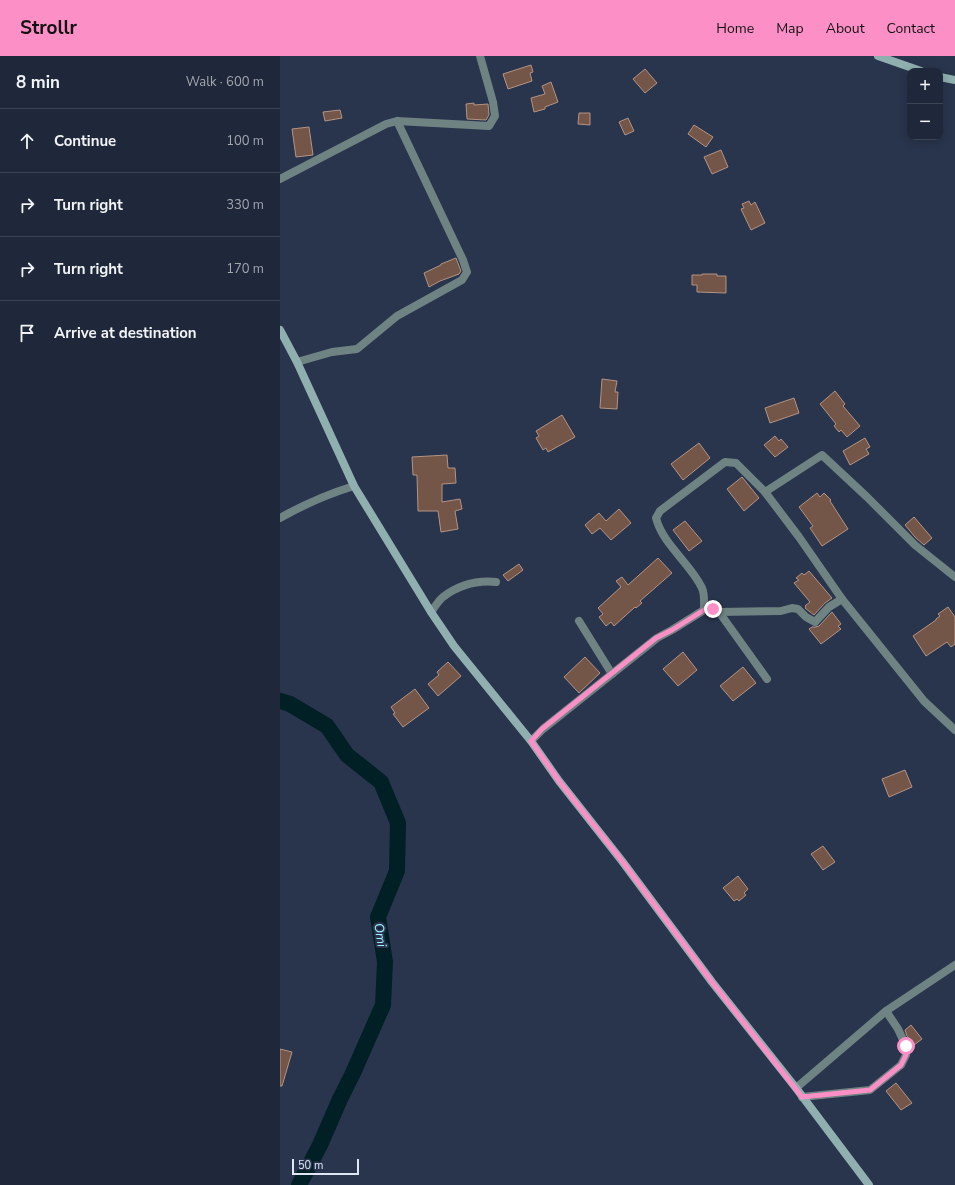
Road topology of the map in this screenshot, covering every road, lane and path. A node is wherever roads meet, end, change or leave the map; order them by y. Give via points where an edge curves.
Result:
1 (480, 56) edge
2 (878, 56) edge
3 (913, 68) edge
4 (943, 78) edge
5 (955, 80) edge
6 (397, 121) junction
7 (280, 179) edge
8 (280, 330) edge
9 (296, 362) junction
10 (354, 486) junction
11 (765, 492) junction
12 (280, 518) edge
13 (955, 577) edge
14 (496, 582) dead end
15 (842, 599) junction
16 (704, 610) junction
17 (431, 612) junction
18 (719, 612) junction
19 (579, 621) dead end
20 (612, 674) junction
21 (767, 679) dead end
22 (955, 730) edge
23 (531, 741) junction
24 (955, 965) edge
25 (886, 1011) junction
26 (796, 1088) junction
27 (802, 1097) junction
28 (869, 1185) edge

1 - 6 street via 494,102 495,116 488,126
2 - 3 street
4 - 5 street
6 - 7 street via 386,124
6 - 9 street via 467,272 462,280 397,316 357,349 332,352
8 - 9 street
9 - 10 street
10 - 12 street via 335,492
10 - 17 street
11 - 13 street via 822,455 915,545
11 - 15 street
11 - 16 street via 736,463 726,462 660,511 656,518 658,527 702,589
14 - 17 street via 467,584 442,598
15 - 18 street via 829,607 815,622 798,609 792,608 781,611
15 - 22 street via 924,702
16 - 18 street via 713,609
16 - 20 street via 656,638
17 - 23 street via 454,646
18 - 21 street
19 - 20 street
20 - 23 street via 542,729
23 - 26 street via 712,982
24 - 25 street
25 - 26 street
25 - 27 street via 906,1046 906,1055 901,1065 870,1090
26 - 27 street
27 - 28 street

